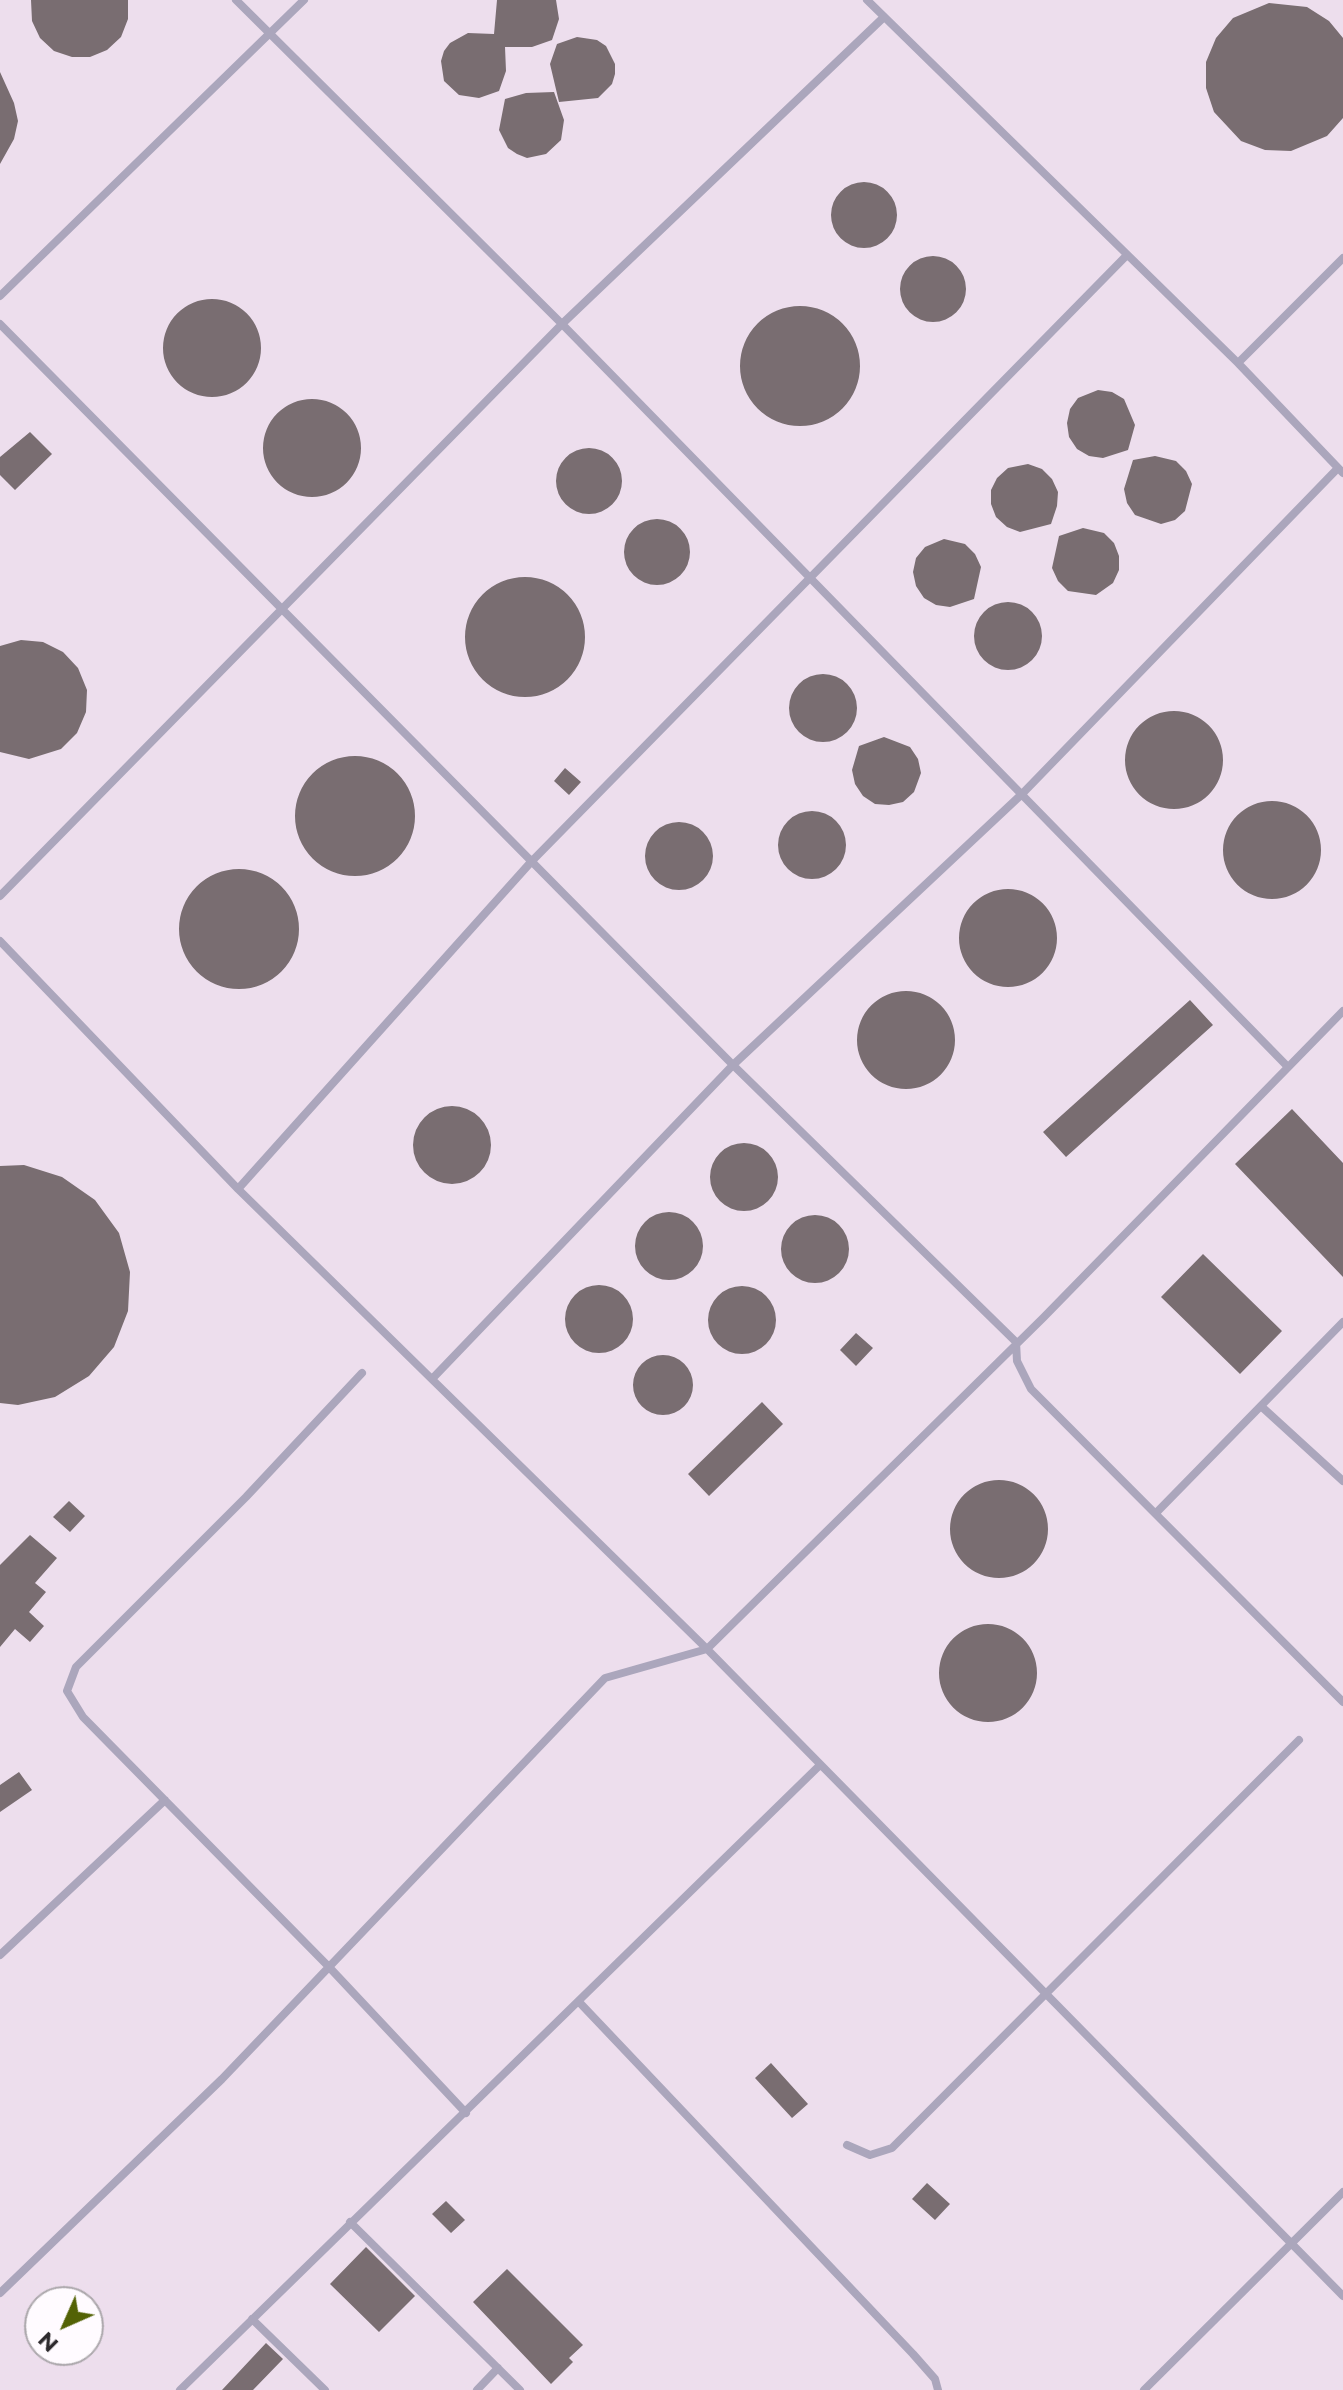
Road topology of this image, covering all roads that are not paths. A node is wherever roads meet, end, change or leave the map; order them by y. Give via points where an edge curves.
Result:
1 (236, 0) edge
2 (304, 0) edge
3 (867, 0) edge
4 (884, 17) junction
5 (270, 34) junction
6 (1127, 255) junction
7 (1343, 258) edge
8 (0, 296) edge
9 (0, 324) edge
10 (562, 324) junction
11 (1238, 363) junction
12 (1341, 470) edge
13 (811, 577) junction
14 (284, 608) junction
15 (1022, 794) junction
16 (531, 862) junction
17 (0, 896) edge
18 (0, 941) edge
19 (1343, 1011) edge
20 (733, 1065) junction
21 (1287, 1066) junction
22 (238, 1189) junction
23 (1343, 1322) edge
24 (1016, 1342) junction
25 (362, 1373) dead end
26 (432, 1379) junction
27 (1262, 1407) junction
28 (1343, 1481) edge
29 (1156, 1513) junction
30 (707, 1649) junction
31 (1343, 1702) edge
32 (1299, 1740) dead end
33 (819, 1766) junction
34 (165, 1800) junction
35 (0, 1955) edge
36 (329, 1967) junction
37 (1046, 1994) junction
38 (580, 2003) junction
39 (466, 2113) junction
40 (847, 2145) dead end
41 (1343, 2192) edge
42 (350, 2222) junction
43 (1291, 2245) junction
44 (0, 2293) edge
45 (1343, 2296) edge
46 (252, 2319) junction
47 (498, 2368) junction
48 (180, 2390) edge
49 (325, 2390) edge
50 (477, 2390) edge
51 (520, 2390) edge
52 (938, 2390) edge
53 (1144, 2390) edge

1 - 5 lane
2 - 5 lane
3 - 4 lane
4 - 6 lane
4 - 10 lane
5 - 8 lane
5 - 10 lane
6 - 11 lane
6 - 13 lane
7 - 11 lane
9 - 14 lane
10 - 13 lane
10 - 14 lane
11 - 12 lane
12 - 15 lane
13 - 15 lane
13 - 16 lane
14 - 16 lane
14 - 17 lane
15 - 20 lane
15 - 21 lane
16 - 20 lane
16 - 22 lane
18 - 22 lane
19 - 21 lane
20 - 24 lane
20 - 26 lane
21 - 24 lane
22 - 26 lane
23 - 27 lane
24 - 29 lane via 1017,1361 1031,1389
24 - 30 lane
25 - 34 lane via 76,1667 67,1691 83,1717
26 - 30 lane
27 - 28 lane
27 - 29 lane
29 - 31 lane
30 - 33 lane
30 - 36 lane via 605,1678
32 - 37 lane
33 - 37 lane
33 - 38 lane
34 - 35 lane
34 - 36 lane
36 - 39 lane
36 - 44 lane via 222,2079
37 - 40 lane via 892,2148 870,2155
37 - 43 lane
38 - 39 lane
38 - 52 lane via 913,2354
39 - 42 lane
41 - 43 lane
42 - 46 lane
42 - 47 lane
43 - 45 lane
43 - 53 lane
46 - 48 lane
46 - 49 lane
47 - 50 lane
47 - 51 lane

